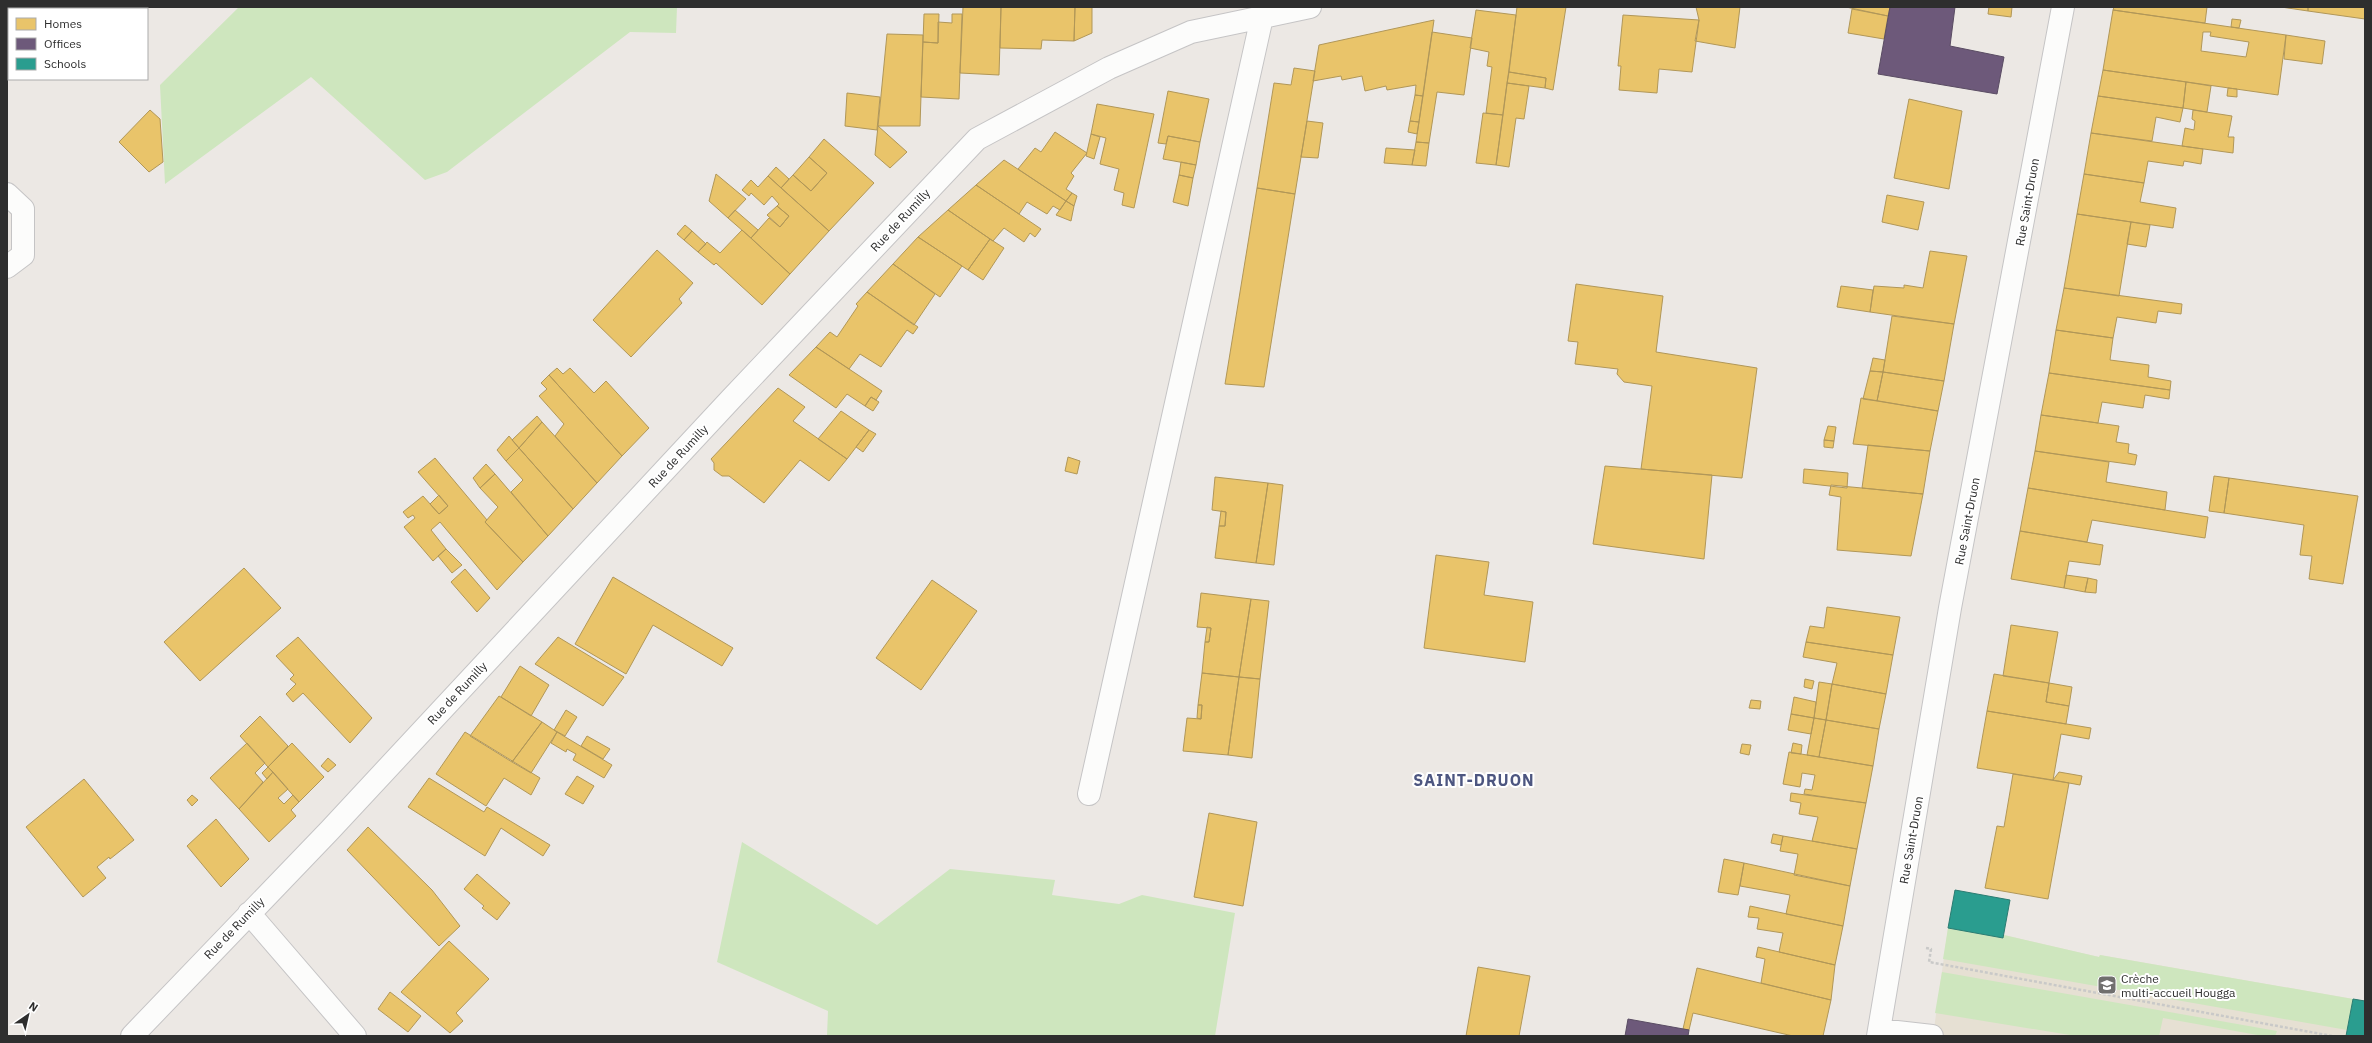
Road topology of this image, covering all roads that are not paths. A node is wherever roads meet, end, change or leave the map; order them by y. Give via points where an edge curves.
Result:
1 (1310, 7) edge
2 (2063, 7) edge
3 (1262, 17) junction
4 (7, 194) edge
5 (7, 267) edge
6 (1089, 794) dead end
7 (249, 913) junction
8 (1879, 1033) edge
9 (132, 1036) edge
10 (355, 1036) edge
11 (1932, 1036) edge

1 - 3 street, Rue de Rumilly
2 - 8 street, Rue Saint-Druon via 1950,608
3 - 6 street
3 - 7 street, Rue de Rumilly via 1192,32 1109,68 977,139
4 - 5 street via 23,209 23,255
7 - 9 street, Rue de Rumilly
7 - 10 street
8 - 11 street

